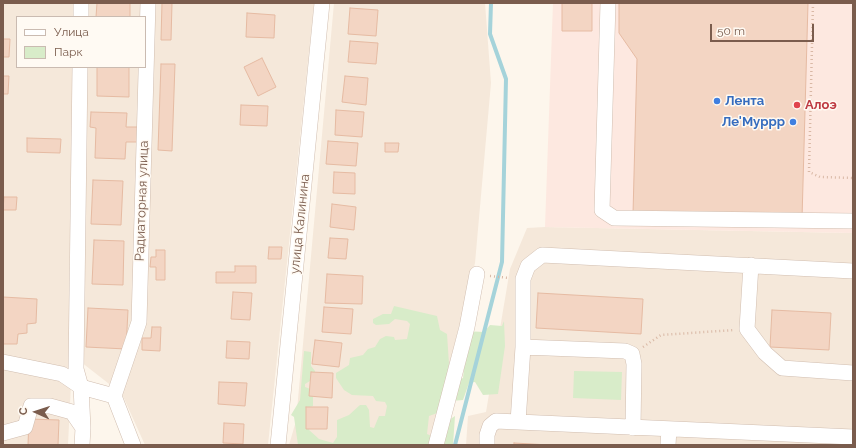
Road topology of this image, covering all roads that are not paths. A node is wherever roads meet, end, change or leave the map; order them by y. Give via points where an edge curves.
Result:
1 (81, 3) edge
2 (148, 3) edge
3 (322, 3) edge
4 (608, 3) edge
5 (81, 16) edge
6 (80, 68) edge
7 (853, 221) edge
8 (751, 265) junction
9 (853, 271) edge
10 (477, 274) road end
11 (522, 347) junction
12 (3, 362) edge
13 (853, 373) edge
14 (80, 387) junction
15 (114, 396) junction
16 (518, 422) junction
17 (84, 428) junction
18 (633, 428) junction
19 (669, 429) junction
20 (3, 433) edge
21 (853, 437) edge
22 (853, 441) edge
23 (82, 445) edge
24 (133, 445) edge
25 (278, 445) edge
26 (436, 445) edge
27 (487, 445) edge
28 (668, 445) edge
29 (853, 445) edge

1 - 5 street
2 - 15 street, Радиаторная улица via 139,322
3 - 25 street, улица Калинина
4 - 7 street via 602,210 614,218
6 - 14 street via 76,369
8 - 9 street
8 - 11 street via 542,256 528,266 523,279
8 - 13 street via 747,330 765,353 782,368
10 - 26 street via 467,327
11 - 16 street
11 - 18 street via 625,351 632,354
12 - 14 street via 62,374
14 - 15 street
14 - 17 street
15 - 24 street
16 - 18 street
16 - 27 street via 496,421 490,426
17 - 20 street via 72,412 50,406 31,406 25,427
17 - 23 street
18 - 19 street
19 - 21 street
19 - 28 street
22 - 29 street

